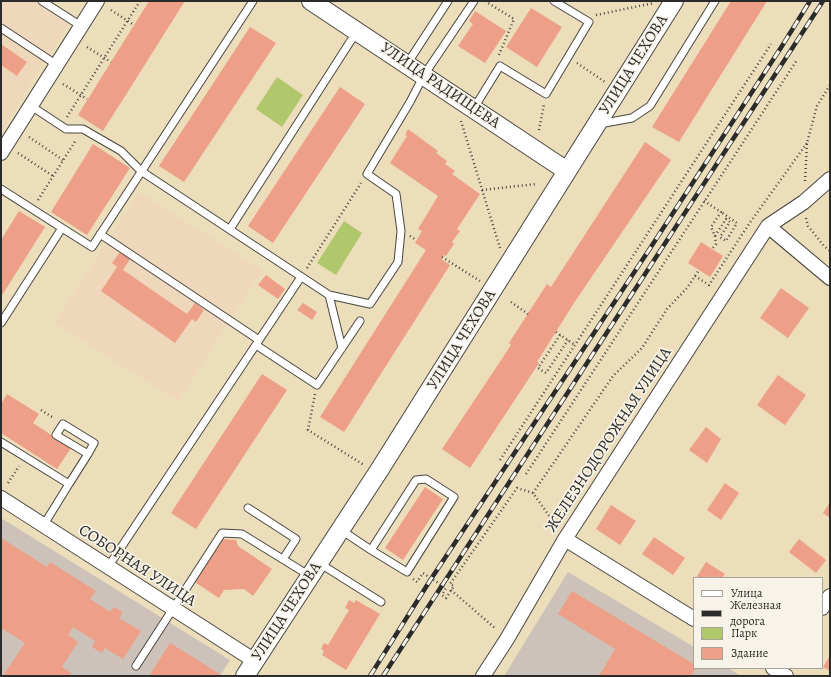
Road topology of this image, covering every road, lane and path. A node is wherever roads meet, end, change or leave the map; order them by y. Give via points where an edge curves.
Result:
1 (42, 1) edge
2 (97, 1) edge
3 (140, 1) edge
4 (252, 1) edge
5 (311, 1) edge
6 (448, 1) edge
7 (474, 1) edge
8 (486, 1) edge
9 (554, 1) edge
10 (674, 1) edge
11 (715, 1) edge
12 (654, 3) dead end
13 (111, 10) dead end
14 (128, 20) junction
15 (589, 22) junction
16 (134, 25) dead end
17 (81, 26) junction
18 (1, 28) edge
19 (357, 31) junction
20 (771, 44) dead end
21 (87, 47) dead end
22 (568, 57) junction
23 (104, 58) junction
24 (797, 60) dead end
25 (111, 62) dead end
26 (407, 64) junction
27 (57, 65) junction
28 (500, 66) junction
29 (424, 75) junction
30 (605, 82) dead end
31 (63, 84) dead end
32 (830, 85) edge
33 (546, 94) junction
34 (81, 95) junction
35 (87, 99) dead end
36 (31, 106) junction
37 (474, 108) junction
38 (461, 121) dead end
39 (597, 124) junction
40 (61, 126) junction
41 (83, 128) junction
42 (539, 130) dead end
43 (29, 137) dead end
44 (807, 143) junction
45 (1, 153) edge
46 (18, 153) dead end
47 (63, 160) junction
48 (141, 171) junction
49 (568, 171) junction
50 (367, 174) junction
51 (53, 176) junction
52 (830, 179) edge
53 (536, 184) dead end
54 (1, 189) edge
55 (482, 190) junction
56 (704, 201) junction
57 (804, 202) junction
58 (32, 209) junction
59 (721, 212) junction
60 (768, 226) junction
61 (62, 228) junction
62 (230, 229) junction
63 (100, 234) junction
64 (714, 236) junction
65 (712, 249) dead end
66 (501, 250) dead end
67 (830, 251) edge
68 (442, 257) dead end
69 (699, 270) dead end
70 (695, 276) junction
71 (301, 278) junction
72 (830, 278) edge
73 (481, 282) dead end
74 (329, 295) junction
75 (511, 302) dead end
76 (528, 314) dead end
77 (360, 321) dead end
78 (1, 323) edge
79 (556, 332) dead end
80 (560, 335) junction
81 (568, 340) junction
82 (258, 343) junction
83 (575, 345) junction
84 (342, 348) junction
85 (318, 385) junction
86 (41, 410) dead end
87 (63, 424) junction
88 (1, 442) edge
89 (88, 454) junction
90 (24, 457) junction
91 (500, 460) dead end
92 (364, 466) dead end
93 (526, 474) dead end
94 (8, 483) dead end
95 (69, 484) junction
96 (533, 494) junction
97 (1, 498) edge
98 (248, 508) dead end
99 (43, 526) junction
100 (341, 530) junction
101 (565, 539) junction
102 (372, 550) junction
103 (283, 560) junction
104 (411, 566) junction
105 (108, 567) junction
106 (314, 570) junction
107 (451, 590) junction
108 (830, 596) edge
109 (381, 602) dead end
110 (823, 606) edge
111 (172, 608) junction
112 (693, 618) edge
113 (507, 638) junction
114 (136, 666) dead end
115 (252, 671) edge
116 (483, 676) edge

1 - 17 lane
2 - 17 street
3 - 14 path
4 - 48 lane
5 - 19 street, УЛИЦА РАДИЩЕВА
6 - 26 lane
7 - 29 lane
8 - 28 path via 514,19 498,56
9 - 15 lane
10 - 39 street, УЛИЦА ЧЕХОВА
11 - 39 lane via 650,106 632,118
12 - 15 path via 593,16
13 - 14 path
14 - 16 path
14 - 23 path
15 - 22 lane
17 - 27 street
18 - 27 lane
19 - 26 street, УЛИЦА РАДИЩЕВА
19 - 62 lane
20 - 83 path
21 - 23 path
22 - 30 path
22 - 33 lane
23 - 25 path
23 - 34 path
24 - 56 path
26 - 29 street, УЛИЦА РАДИЩЕВА
27 - 36 street
28 - 33 lane
28 - 37 lane
29 - 37 street, УЛИЦА РАДИЩЕВА
29 - 50 lane
31 - 34 path
32 - 44 path via 817,106
33 - 42 path
34 - 35 path
34 - 40 path
36 - 40 lane
36 - 45 street
37 - 49 street, УЛИЦА РАДИЩЕВА
38 - 55 path
39 - 49 street, УЛИЦА ЧЕХОВА
40 - 41 lane via 66,129
41 - 47 path
41 - 48 lane via 121,151
43 - 47 path
44 - 57 path
44 - 70 path via 749,224 710,285
46 - 51 path
47 - 51 path
48 - 62 lane
48 - 63 lane
49 - 100 street, УЛИЦА ЧЕХОВА
50 - 71 path
50 - 74 lane via 396,194 401,231 398,262 370,304
51 - 58 path
52 - 57 street, ЖЕЛЕЗНОДОРОЖНАЯ УЛИЦА
53 - 55 path
54 - 58 lane
55 - 66 path
56 - 59 path
56 - 93 path
57 - 60 street, ЖЕЛЕЗНОДОРОЖНАЯ УЛИЦА
57 - 67 path via 808,226
58 - 61 lane
59 - 64 path via 711,227
59 - 64 path via 737,222 726,240 720,237 730,222 726,219
60 - 72 street
60 - 101 street, ЖЕЛЕЗНОДОРОЖНАЯ УЛИЦА
61 - 63 lane via 92,247
61 - 78 lane
62 - 71 lane
63 - 82 lane
64 - 65 path via 716,244
68 - 73 path
69 - 70 path
70 - 96 path via 667,309 642,348 613,376
71 - 74 lane
71 - 82 lane
74 - 84 lane
75 - 76 path
77 - 84 lane
79 - 80 path
80 - 81 path
80 - 81 path via 538,368 546,373
81 - 83 path
82 - 85 lane
82 - 105 lane
83 - 91 path
84 - 85 lane
85 - 92 path via 308,430
86 - 87 path
87 - 89 lane via 94,443
87 - 89 lane via 56,434
88 - 90 lane
89 - 95 lane
90 - 94 path
90 - 95 lane
95 - 99 lane
96 - 101 path
96 - 107 path via 517,488 450,584 454,586
97 - 99 street, СОБОРНАЯ УЛИЦА
98 - 103 lane via 296,539
99 - 105 street, СОБОРНАЯ УЛИЦА
100 - 102 lane
100 - 106 street, УЛИЦА ЧЕХОВА
101 - 112 street
101 - 113 street, ЖЕЛЕЗНОДОРОЖНАЯ УЛИЦА
102 - 104 lane via 407,572
102 - 104 lane via 416,480 426,479 454,497
103 - 106 lane
103 - 111 lane via 242,534 222,533
104 - 107 path via 419,571 413,579 417,582 422,573 446,588 442,596 446,598
105 - 111 street, СОБОРНАЯ УЛИЦА
106 - 109 lane
106 - 115 street, УЛИЦА ЧЕХОВА
107 - 113 path
108 - 110 street
111 - 114 lane
111 - 115 street, СОБОРНАЯ УЛИЦА
113 - 116 street, ЖЕЛЕЗНОДОРОЖНАЯ УЛИЦА

